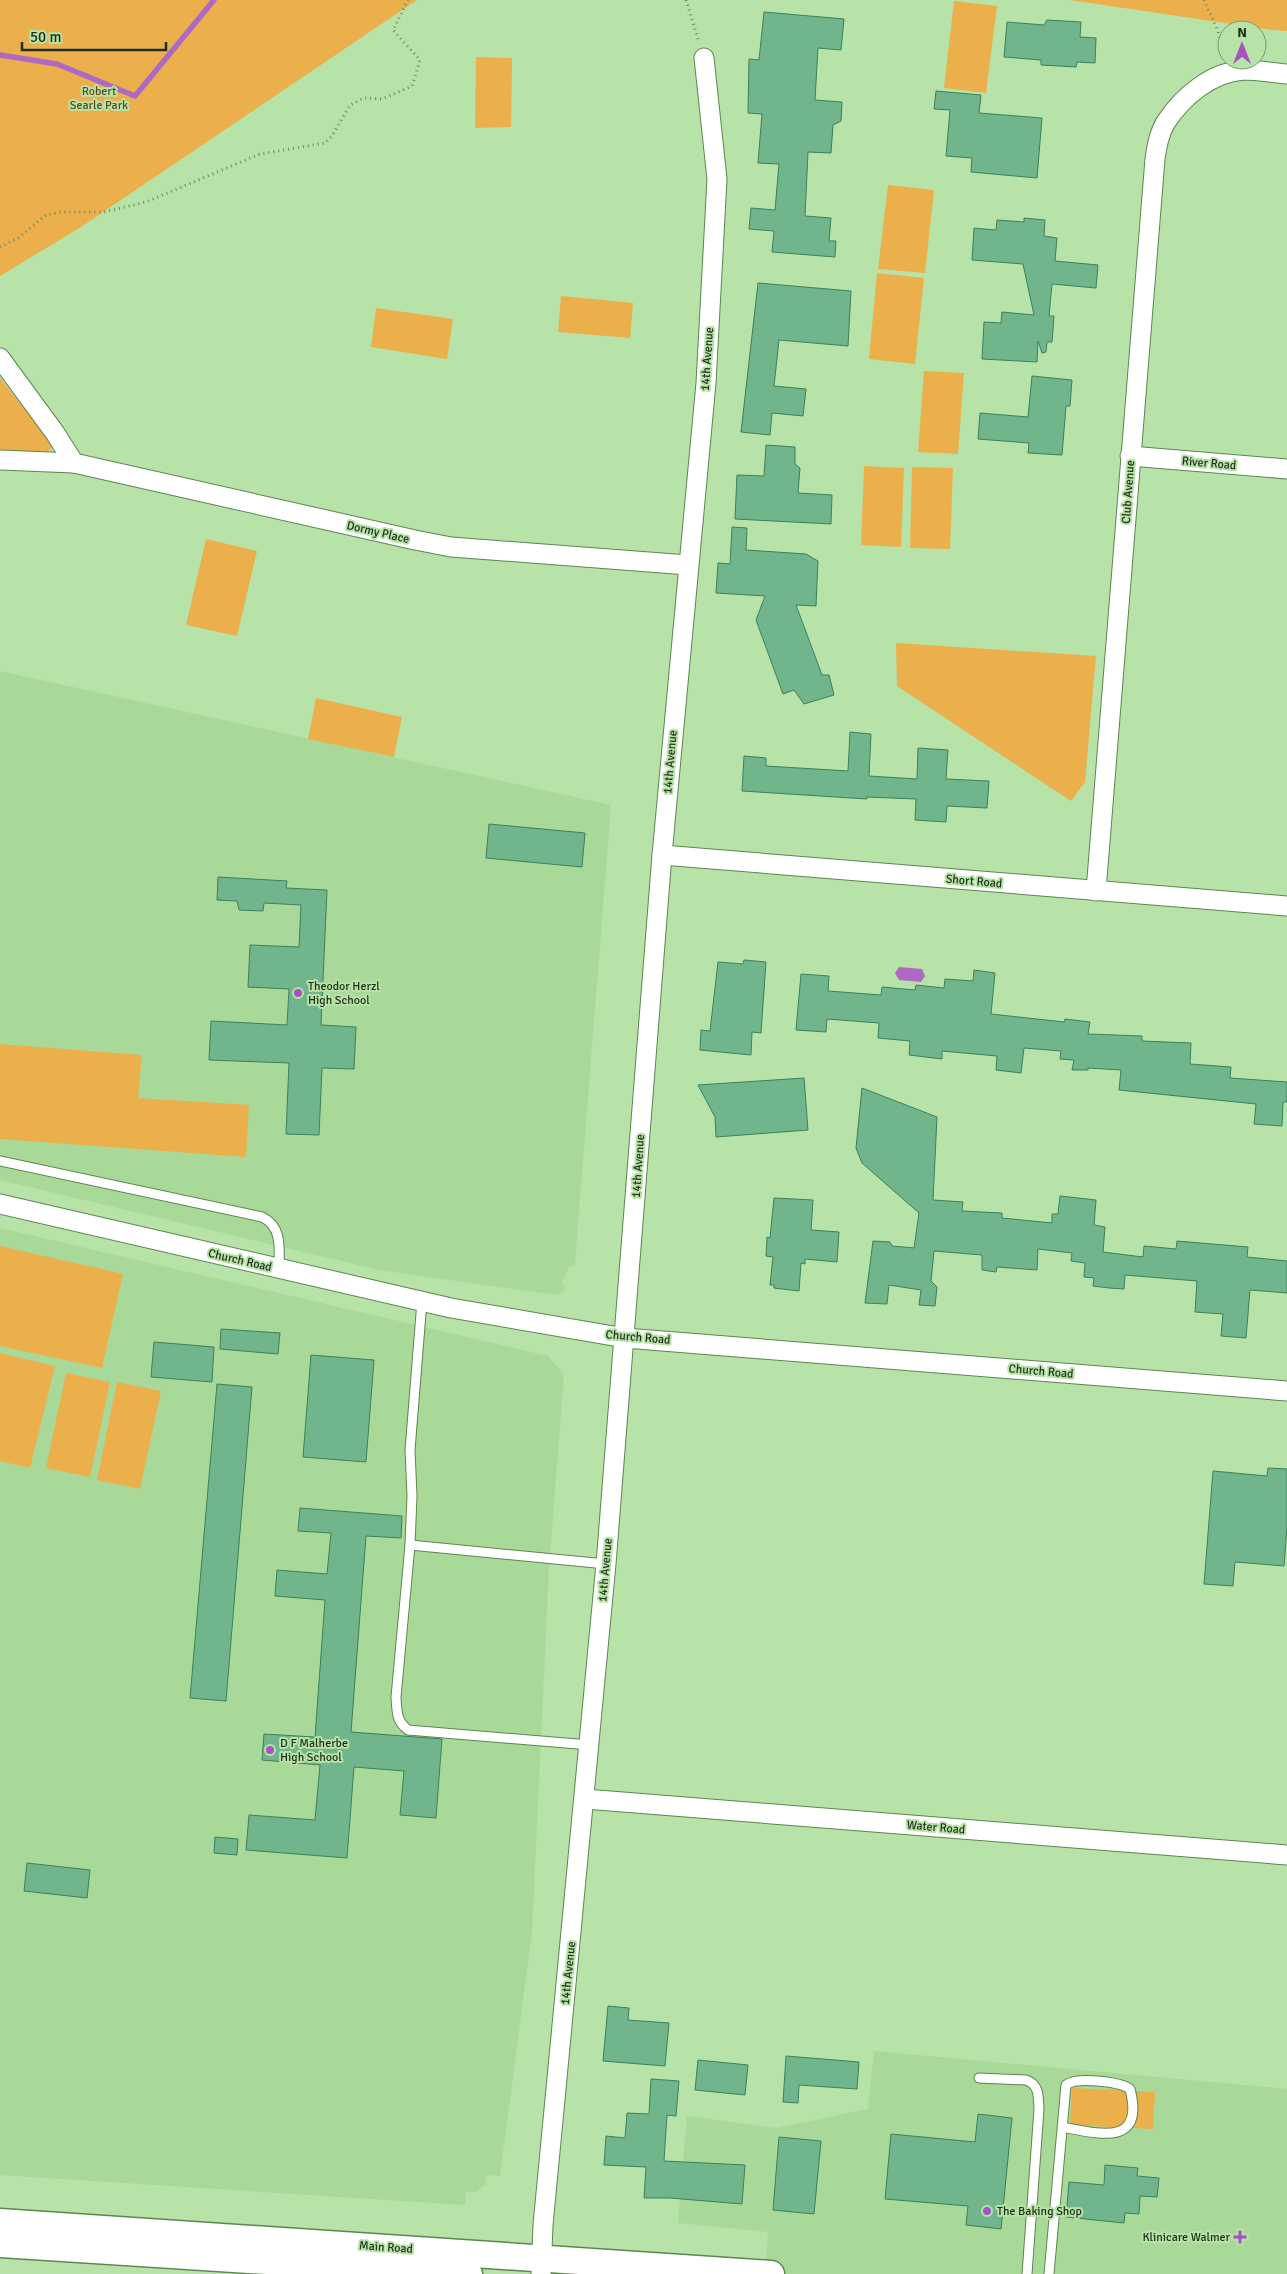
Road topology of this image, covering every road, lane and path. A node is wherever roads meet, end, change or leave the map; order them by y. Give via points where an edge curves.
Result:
1 (408, 0) edge
2 (686, 0) edge
3 (1204, 0) edge
4 (704, 58) joint
5 (1226, 73) junction
6 (1287, 74) edge
7 (0, 247) edge
8 (0, 358) edge
9 (1130, 456) junction
10 (0, 460) edge
11 (74, 463) junction
12 (1287, 470) edge
13 (688, 565) junction
14 (662, 855) junction
15 (1096, 891) junction
16 (1287, 906) edge
17 (0, 1161) edge
18 (0, 1204) edge
19 (279, 1269) junction
20 (422, 1300) junction
21 (626, 1338) junction
22 (1287, 1391) edge
23 (410, 1545) junction
24 (606, 1564) junction
25 (590, 1745) junction
26 (585, 1799) junction
27 (1287, 1856) edge
28 (979, 2078) dead end
29 (1062, 2127) junction
30 (0, 2222) edge
31 (0, 2244) edge
32 (542, 2265) edge
33 (469, 2274) edge
34 (771, 2274) edge
35 (1027, 2274) edge
36 (1049, 2274) edge

1 - 7 path via 393,30 420,60 412,86 382,99 364,98 350,104 326,143 260,154 146,202 104,212 46,215 18,238
2 - 4 path
3 - 5 path via 1218,31
4 - 13 street, 14th Avenue via 715,152 717,206 706,383
5 - 6 street via 1244,70
5 - 9 street, Club Avenue via 1200,87 1183,102 1159,138
8 - 11 street
9 - 12 street, River Road
9 - 15 street, Club Avenue
10 - 11 street, Dormy Place
11 - 13 street, Dormy Place via 415,540 510,552
13 - 14 street, 14th Avenue
14 - 15 street, Short Road
14 - 21 street, 14th Avenue
15 - 16 street, Short Road
17 - 19 lane via 262,1217 277,1231
18 - 19 street, Church Road
19 - 20 street, Church Road
20 - 21 street, Church Road
20 - 23 lane via 410,1450
21 - 22 street, Church Road
21 - 24 street, 14th Avenue
23 - 24 lane
23 - 25 lane via 396,1697 401,1725 408,1730
24 - 25 street, 14th Avenue
25 - 26 street, 14th Avenue
26 - 27 street, Water Road
26 - 32 street, 14th Avenue
28 - 35 lane via 1026,2080 1037,2089 1039,2109
29 - 29 lane via 1088,2132 1123,2132 1128,2128 1130,2119 1130,2089 1107,2082 1071,2081 1066,2085
29 - 36 lane
30 - 32 main road, Main Road
31 - 33 main road, Main Road
32 - 34 main road, Main Road

